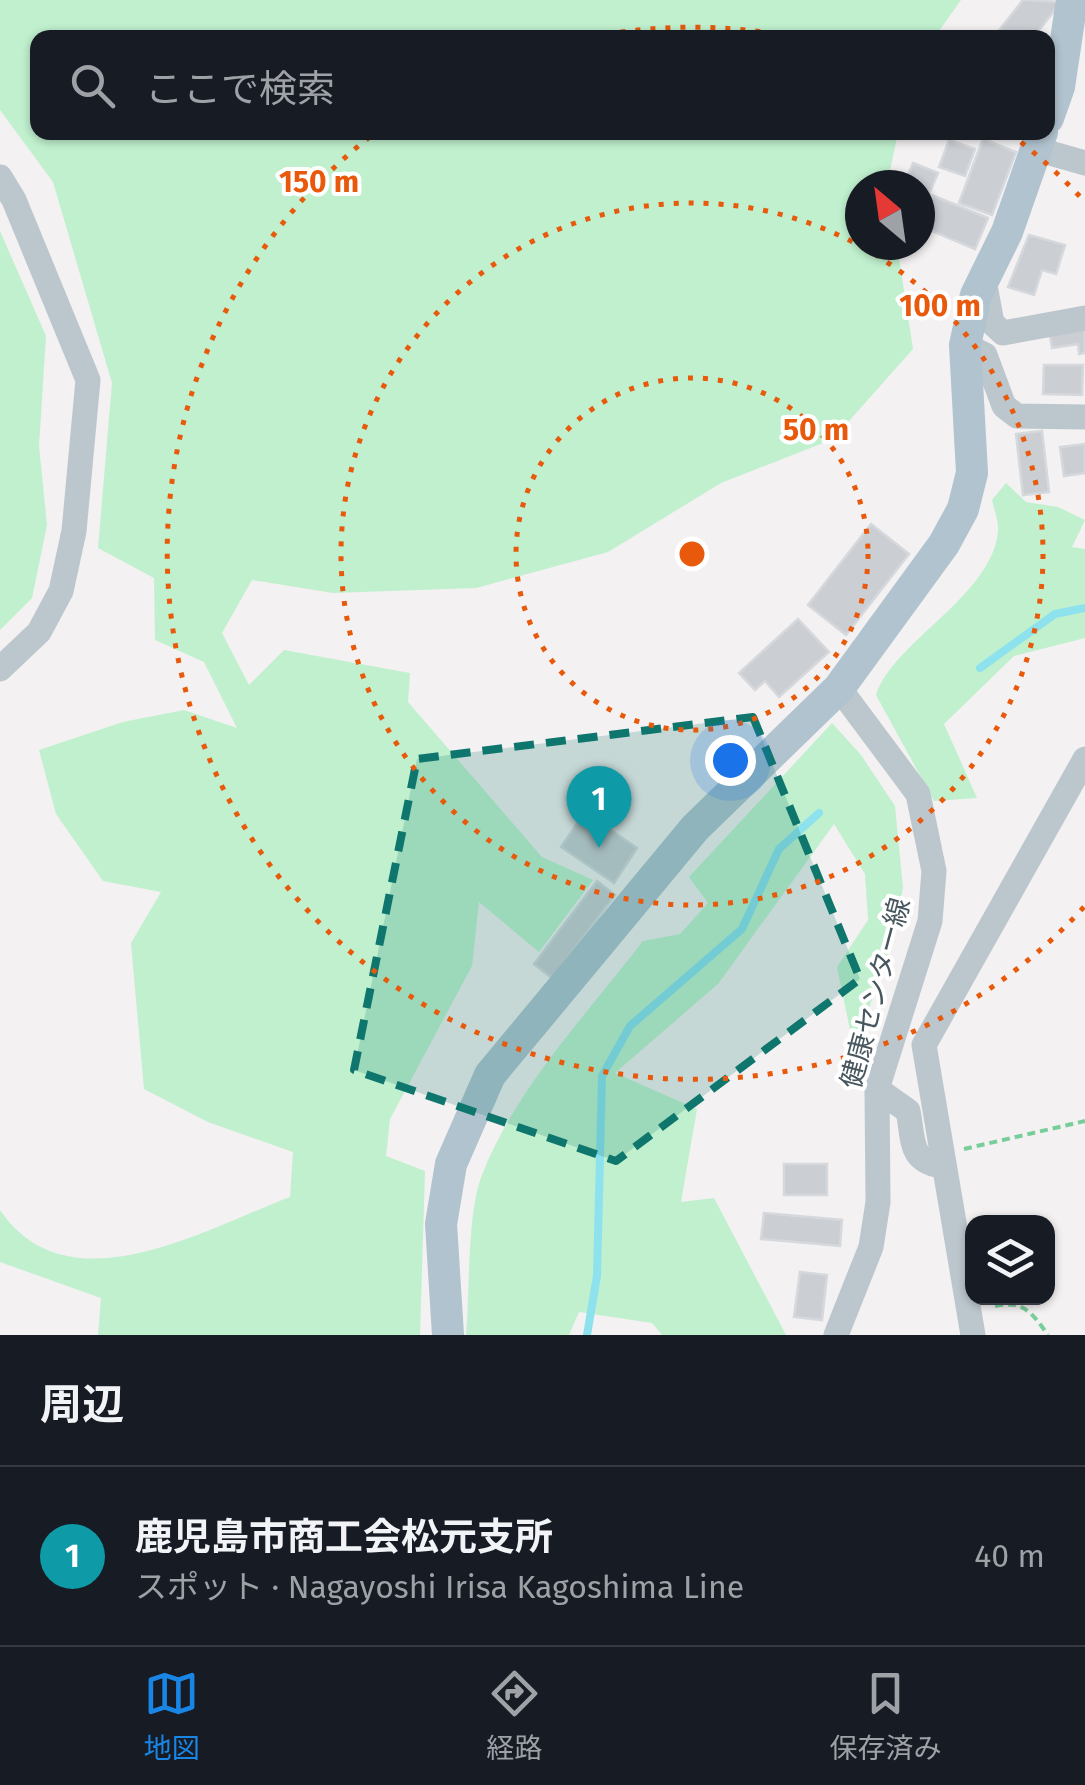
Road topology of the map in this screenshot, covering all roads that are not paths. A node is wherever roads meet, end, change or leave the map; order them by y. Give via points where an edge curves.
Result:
1 (1072, 0) edge
2 (1055, 96) edge
3 (1040, 140) edge
4 (1052, 140) edge
5 (1085, 163) edge
6 (0, 177) edge
7 (984, 280) junction
8 (1085, 318) edge
9 (965, 344) junction
10 (1085, 417) edge
11 (0, 669) edge
12 (839, 688) junction
13 (1085, 760) edge
14 (878, 1089) junction
15 (941, 1160) junction
16 (972, 1323) edge
17 (448, 1335) edge
18 (836, 1335) edge

1 - 2 main road
3 - 7 main road
4 - 5 street
6 - 11 street via 88,380 74,531 61,591 39,632
7 - 8 street via 992,323 1002,333
7 - 9 main road
9 - 10 street via 985,354 1004,406 1017,416
9 - 12 main road via 972,473 963,509
12 - 14 street, 健康センター線 via 918,794 934,870 930,922
12 - 17 main road via 695,828 490,1075 451,1164 441,1224
13 - 15 street via 924,1045
14 - 15 street via 908,1111 922,1162
14 - 18 street, 健康センター線 via 878,1202 871,1247
15 - 16 street

